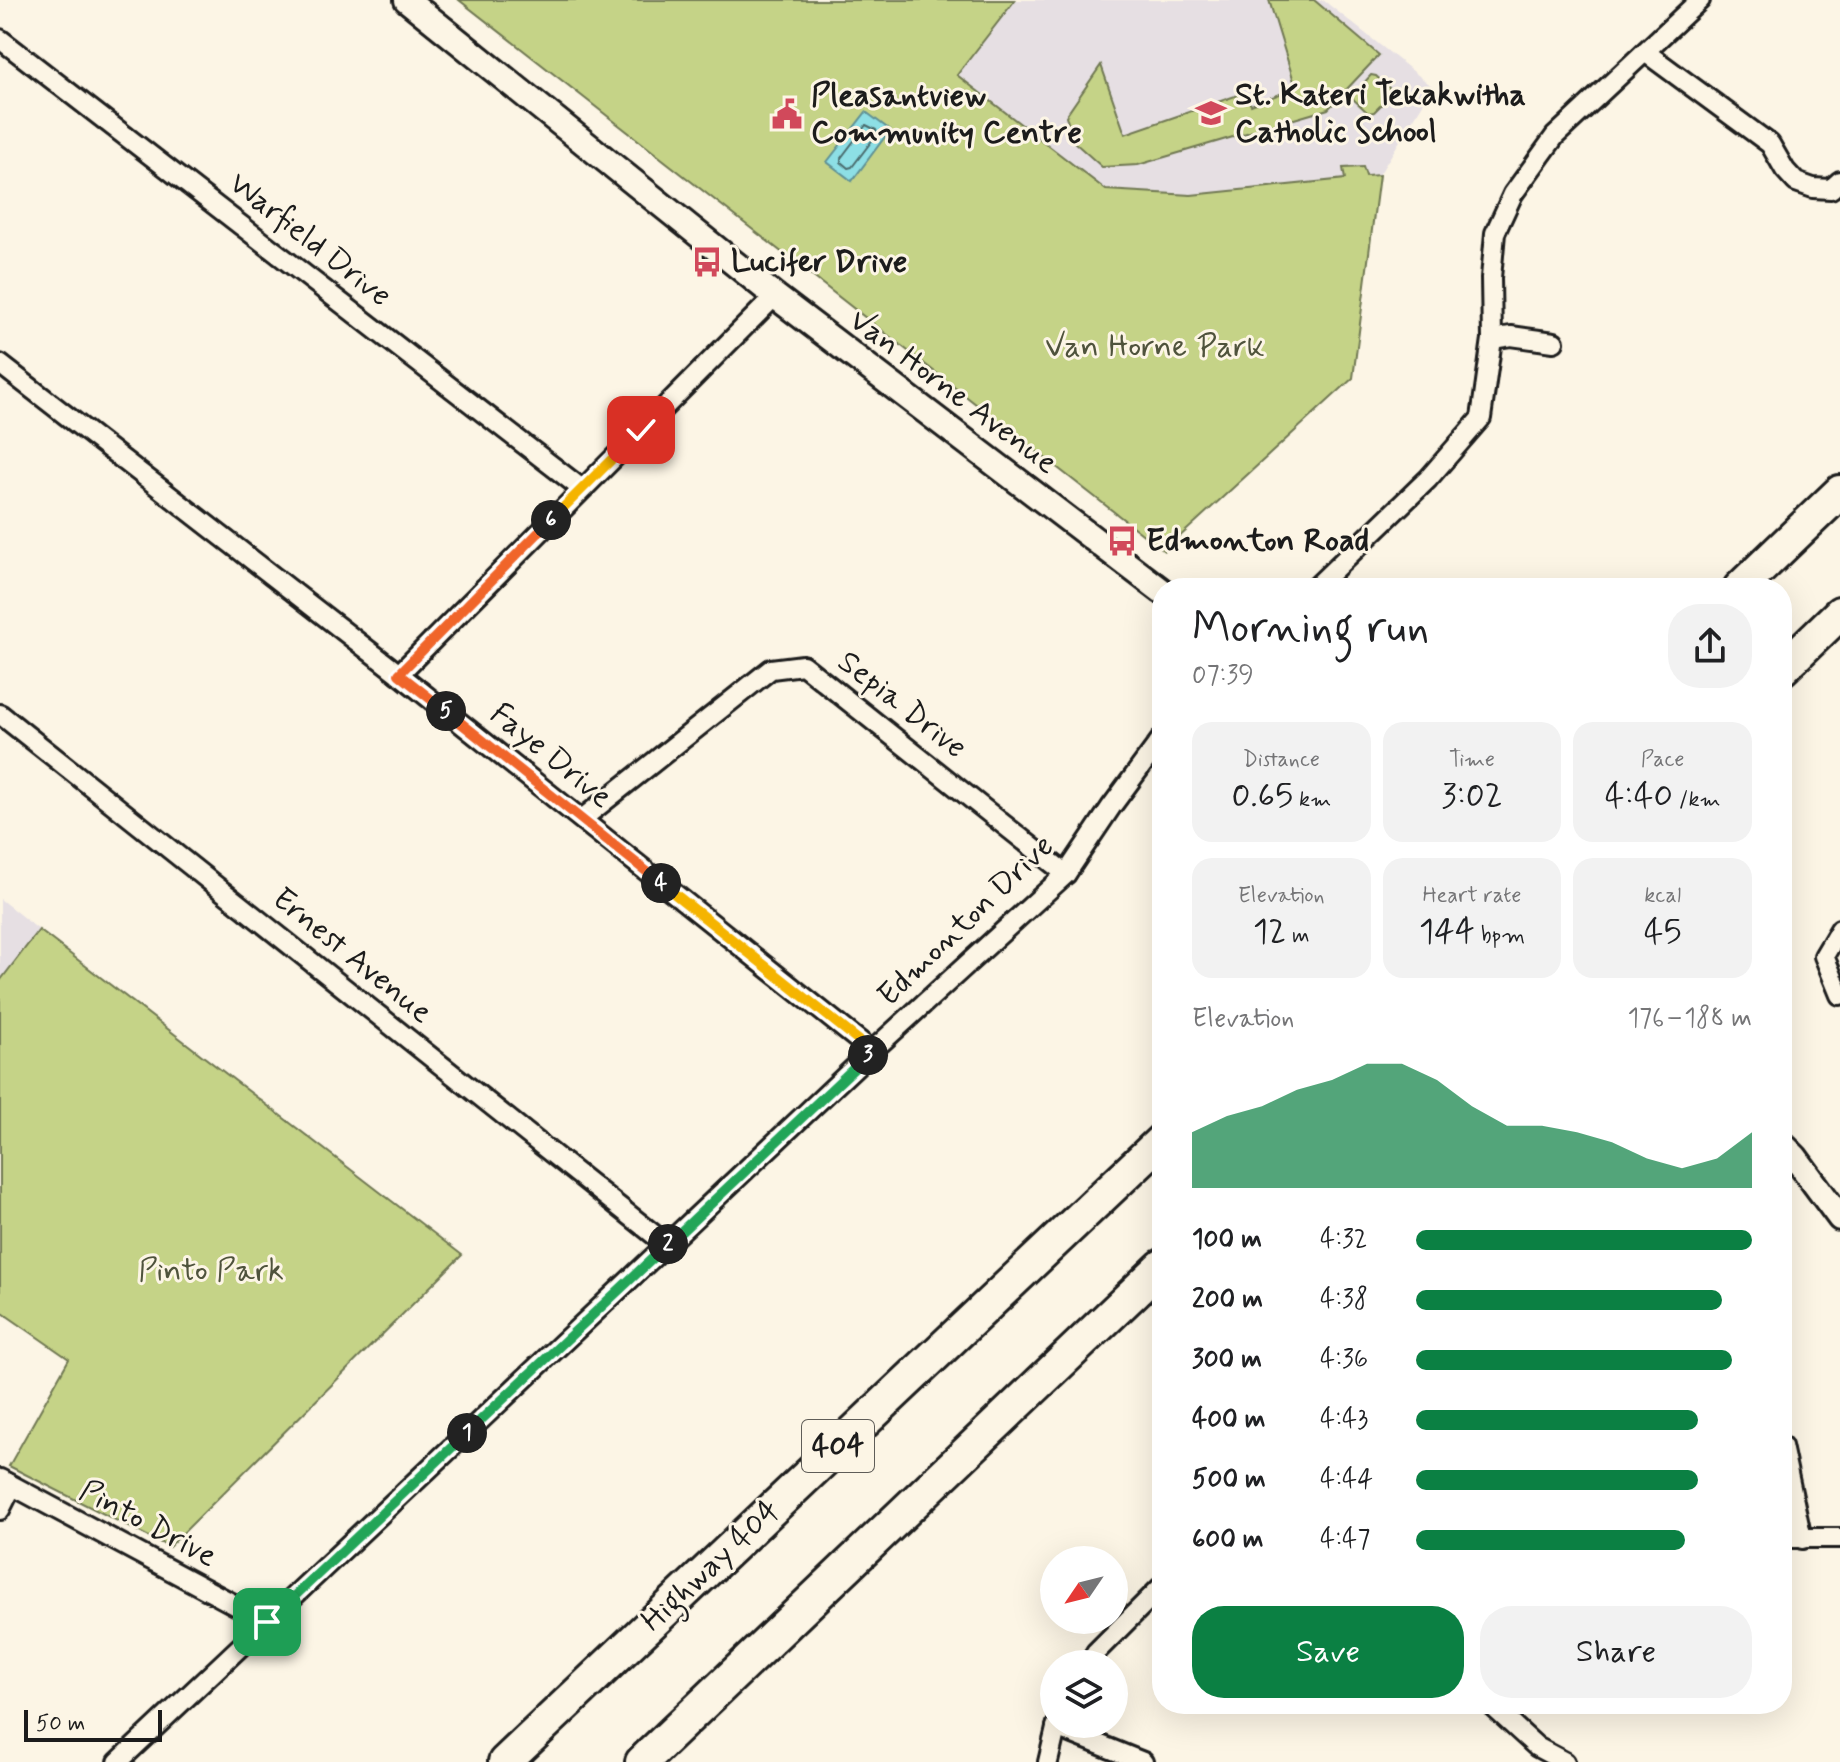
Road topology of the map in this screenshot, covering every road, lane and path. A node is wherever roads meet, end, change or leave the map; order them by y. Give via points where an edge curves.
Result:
1 (407, 0) edge
2 (1700, 0) edge
3 (0, 39) edge
4 (1645, 52) junction
5 (1840, 181) edge
6 (775, 296) junction
7 (1492, 339) junction
8 (1554, 342) dead end
9 (0, 364) edge
10 (582, 489) junction
11 (1840, 492) edge
12 (1325, 578) edge
13 (1750, 578) edge
14 (1152, 583) edge
15 (1840, 613) edge
16 (1792, 659) edge
17 (399, 674) junction
18 (0, 714) edge
19 (1152, 752) edge
20 (582, 819) junction
21 (1066, 874) junction
22 (1840, 929) edge
23 (1840, 995) edge
24 (872, 1051) junction
25 (1152, 1149) edge
26 (1792, 1154) edge
27 (1840, 1218) edge
28 (667, 1245) junction
29 (1152, 1276) edge
30 (6, 1482) edge
31 (1792, 1492) edge
32 (0, 1510) edge
33 (1792, 1538) edge
34 (1840, 1538) edge
35 (1802, 1539) junction
36 (1152, 1596) edge
37 (267, 1622) junction
38 (1098, 1650) edge
39 (1501, 1714) edge
40 (688, 1720) junction
41 (1053, 1738) edge
42 (1087, 1738) edge
43 (505, 1759) edge
44 (118, 1762) edge
45 (642, 1762) edge
46 (663, 1762) edge
47 (1048, 1762) edge
48 (1143, 1762) edge
49 (1565, 1762) edge

1 - 6 street, Van Horne Avenue
2 - 4 street
3 - 10 street, Warfield Drive
4 - 5 street via 1770,144 1796,182 1831,189
4 - 7 street via 1555,136 1513,194 1495,233
6 - 10 street
6 - 14 street, Van Horne Avenue
7 - 8 street
7 - 12 street via 1481,418 1428,479
9 - 17 street, Faye Drive
10 - 17 street
11 - 13 highway
15 - 16 highway
17 - 20 street, Faye Drive
18 - 28 street, Ernest Avenue
19 - 21 street, Edmonton Drive
20 - 21 street, Sepia Drive via 771,669 803,665
20 - 24 street, Faye Drive
21 - 24 street, Edmonton Drive
22 - 23 street via 1824,956
24 - 28 street, Edmonton Drive
25 - 43 highway, Highway 404 / 404
26 - 27 street
28 - 37 street, Edmonton Drive
29 - 40 highway
30 - 32 street
30 - 37 street, Pinto Drive
31 - 35 street
33 - 35 street
34 - 35 street
36 - 38 street
37 - 44 street, Edmonton Drive
39 - 49 street via 1537,1747
40 - 45 highway
40 - 46 highway
41 - 47 street
42 - 48 street

